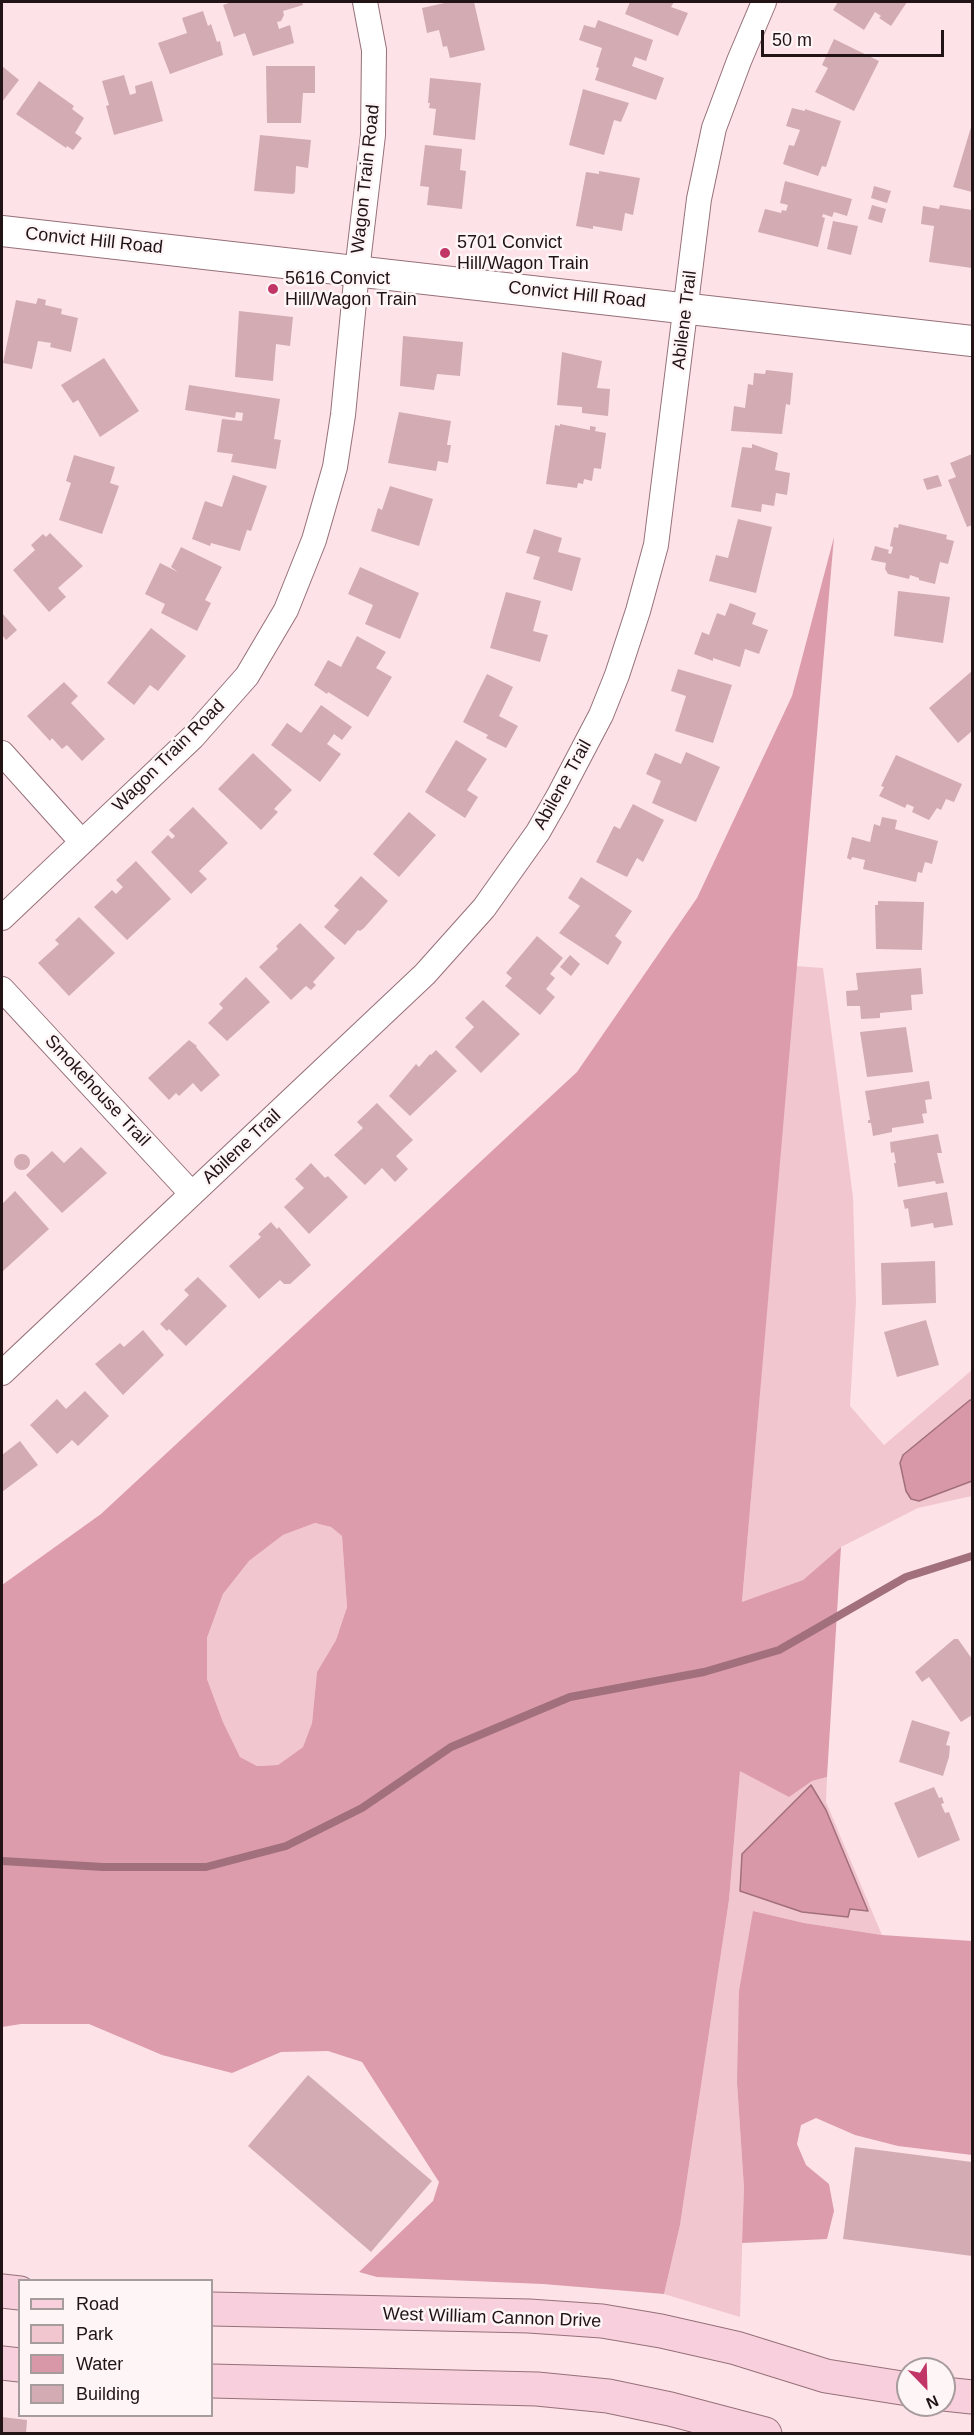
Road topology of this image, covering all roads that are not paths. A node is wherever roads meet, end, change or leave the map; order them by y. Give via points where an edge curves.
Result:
1 (365, 2) edge
2 (764, 2) edge
3 (2, 231) edge
4 (357, 271) junction
5 (687, 307) junction
6 (972, 340) edge
7 (2, 753) edge
8 (81, 841) junction
9 (2, 918) edge
10 (2, 989) edge
11 (192, 1194) junction
12 (2, 1373) edge
13 (2, 2291) edge
14 (18, 2293) edge
15 (213, 2309) edge
16 (2, 2363) edge
17 (18, 2365) edge
18 (213, 2380) edge
19 (896, 2388) edge
20 (956, 2395) edge
21 (972, 2397) edge
22 (765, 2433) edge

1 - 4 street, Wagon Train Road via 374,50 375,105
2 - 5 street, Abilene Trail via 714,128 699,199
3 - 4 street, Convict Hill Road
4 - 5 street, Convict Hill Road
4 - 8 street, Wagon Train Road via 335,467 314,540 286,610 247,676 193,738
5 - 6 street, Convict Hill Road
5 - 11 street, Abilene Trail via 656,545 617,675 564,787 511,872 455,942
7 - 8 street
8 - 9 street, Wagon Train Road
10 - 11 street, Smokehouse Trail
11 - 12 street, Abilene Trail
13 - 14 main road
15 - 19 main road, West William Cannon Drive via 529,2316 602,2322 661,2331 736,2348 826,2376
16 - 17 main road
18 - 22 main road via 537,2389 608,2396
20 - 21 main road

